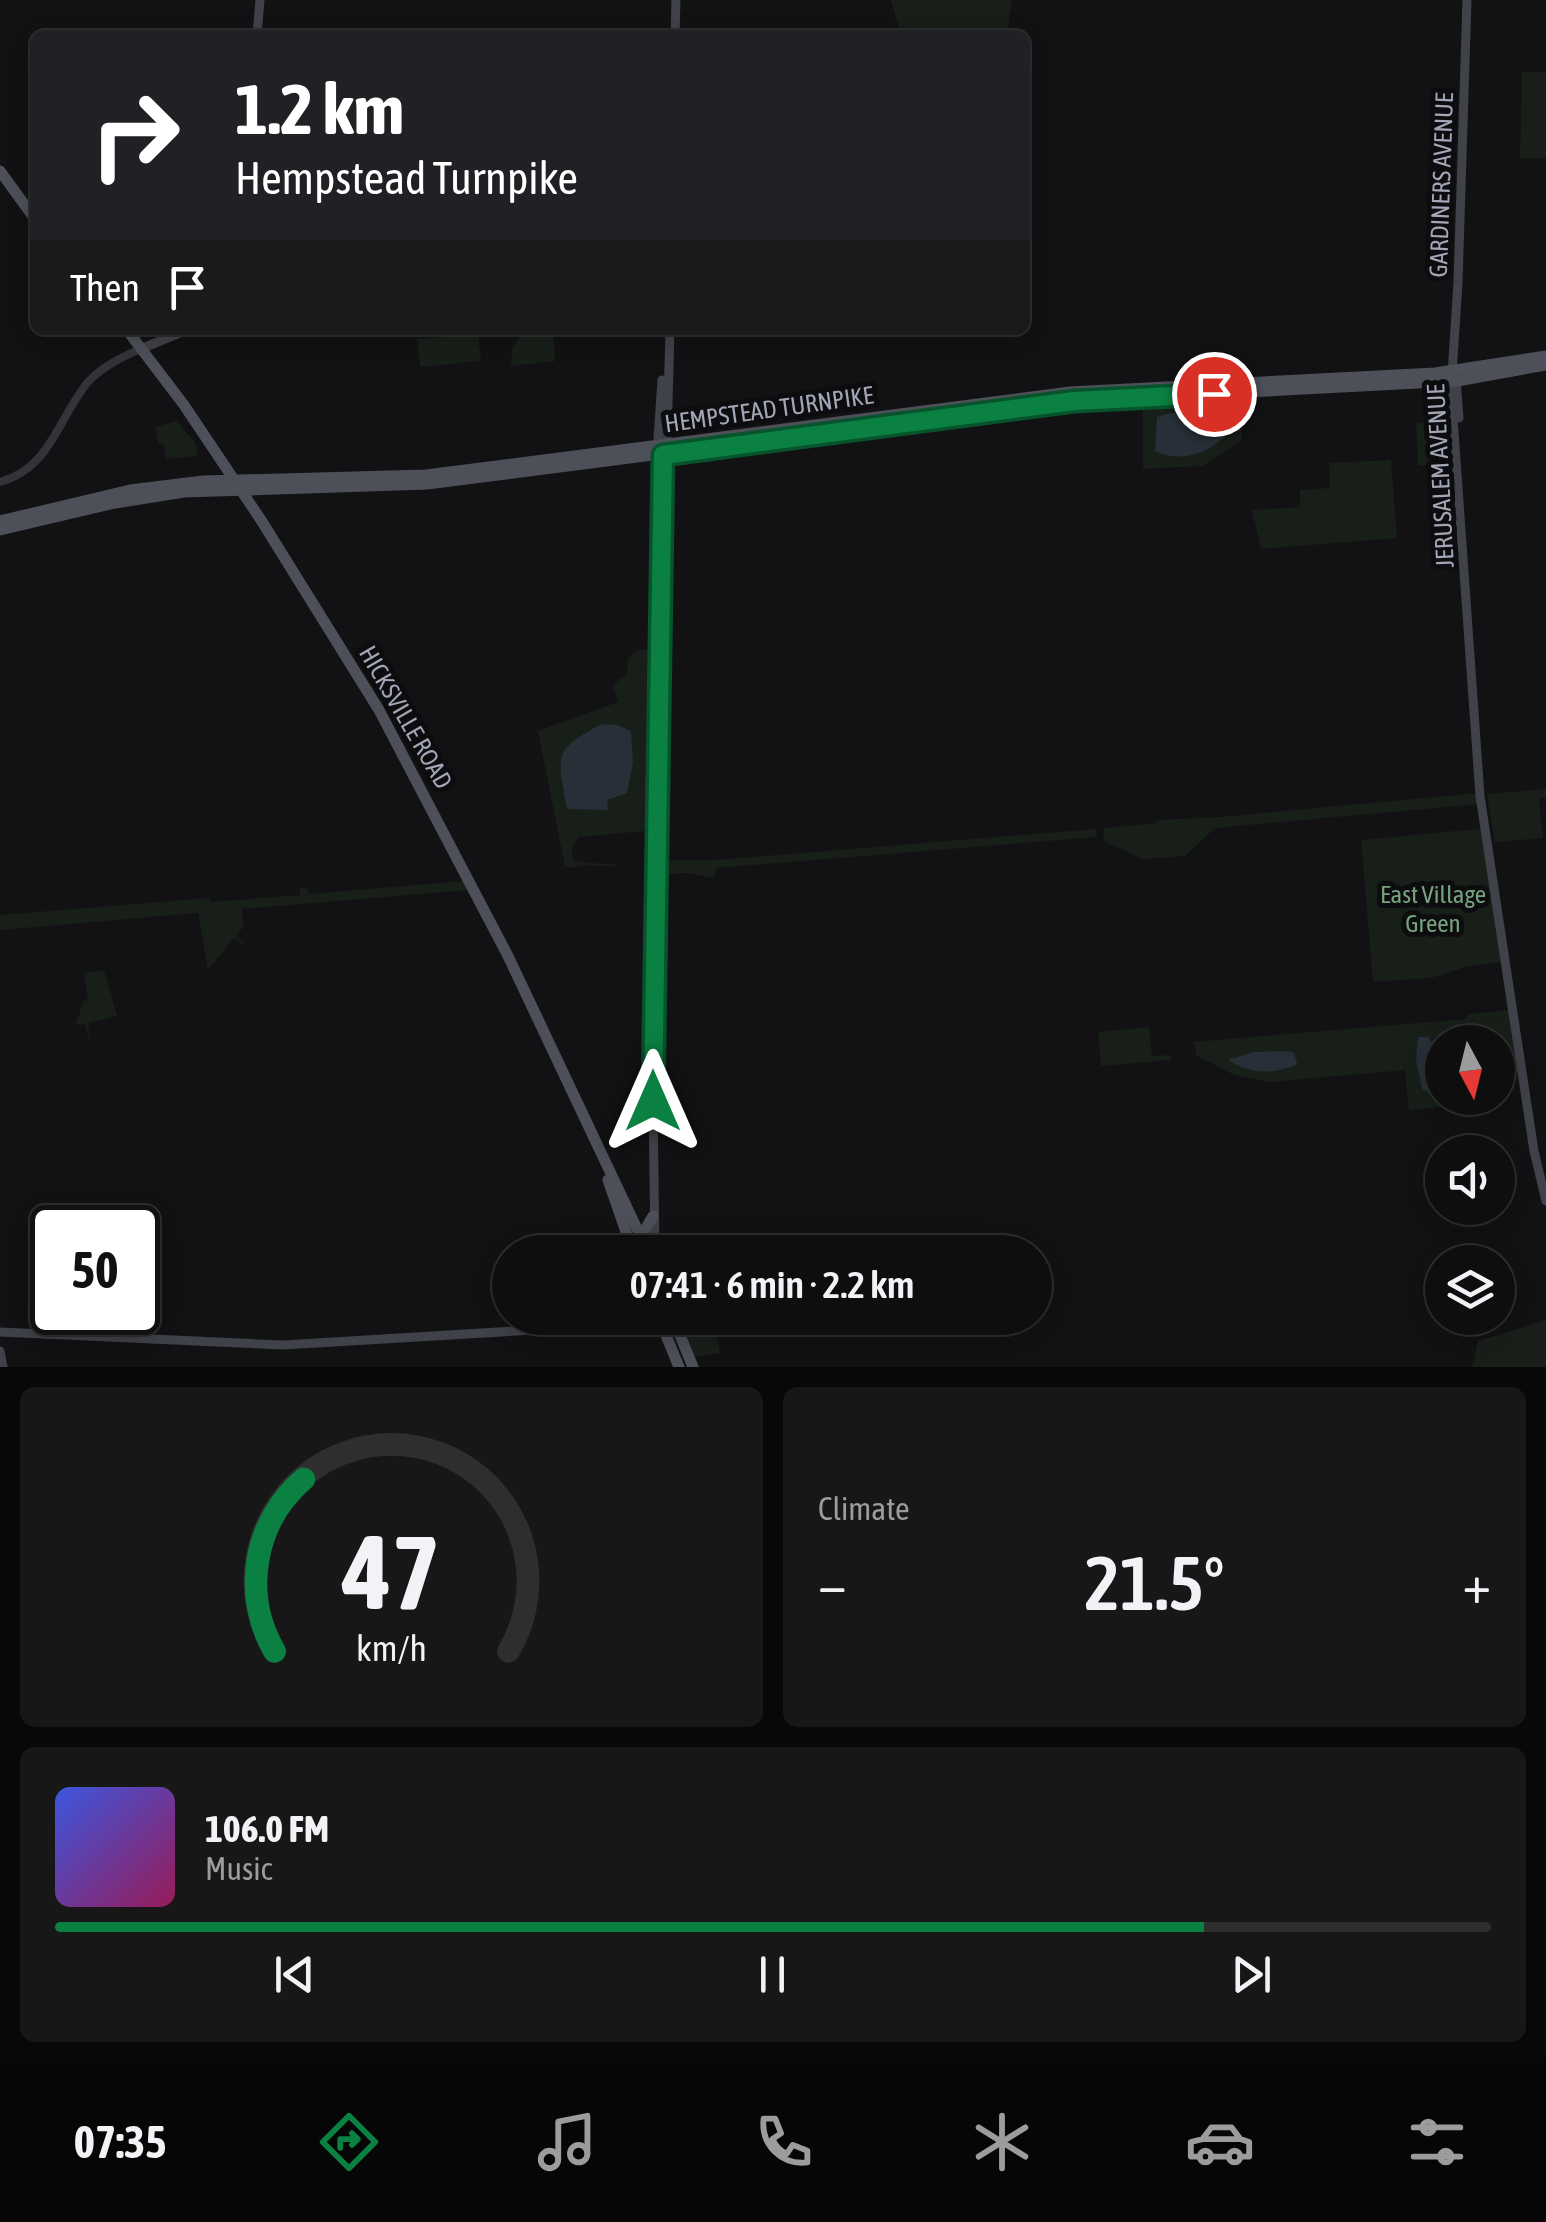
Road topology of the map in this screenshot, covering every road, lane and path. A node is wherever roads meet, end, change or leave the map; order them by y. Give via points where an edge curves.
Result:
1 (260, 0) edge
2 (676, 0) edge
3 (1467, 0) edge
4 (257, 30) edge
5 (675, 30) edge
6 (0, 172) edge
7 (30, 212) edge
8 (132, 335) edge
9 (176, 335) edge
10 (668, 335) edge
11 (143, 348) junction
12 (1546, 356) edge
13 (1546, 365) edge
14 (1453, 378) junction
15 (845, 427) junction
16 (663, 450) junction
17 (222, 461) junction
18 (203, 481) junction
19 (0, 482) edge
20 (236, 483) junction
21 (263, 488) junction
22 (253, 508) junction
23 (0, 520) edge
24 (0, 530) edge
25 (600, 1152) junction
26 (1546, 1183) edge
27 (1546, 1201) edge
28 (634, 1219) junction
29 (651, 1220) junction
30 (628, 1235) edge
31 (641, 1235) edge
32 (642, 1235) edge
33 (653, 1235) edge
34 (0, 1332) edge
35 (492, 1334) edge
36 (661, 1335) edge
37 (670, 1335) edge
38 (675, 1335) edge
39 (0, 1351) edge
40 (674, 1353) junction
41 (3, 1367) edge
42 (679, 1367) edge
43 (693, 1367) edge

1 - 4 main road
2 - 5 main road
3 - 14 main road, GARDINERS AVENUE
6 - 7 main road
8 - 11 main road, HICKSVILLE ROAD
9 - 11 main road
10 - 16 main road
11 - 17 main road, HICKSVILLE ROAD
11 - 19 street via 98,372 41,458
12 - 14 main road, HEMPSTEAD TURNPIKE
13 - 14 main road, HEMPSTEAD TURNPIKE
14 - 15 main road, HEMPSTEAD TURNPIKE via 1074,401
14 - 15 main road, HEMPSTEAD TURNPIKE via 1116,388
14 - 26 main road, JERUSALEM AVENUE via 1486,795
14 - 27 main road, JERUSALEM AVENUE via 1480,796
15 - 16 main road, HEMPSTEAD TURNPIKE
16 - 20 main road, HEMPSTEAD TURNPIKE via 426,475
16 - 21 main road, HEMPSTEAD TURNPIKE via 422,484
16 - 29 main road
17 - 18 main road via 220,476
17 - 20 main road, HICKSVILLE ROAD
18 - 20 main road, HEMPSTEAD TURNPIKE
18 - 23 main road, HEMPSTEAD TURNPIKE
20 - 21 main road, HEMPSTEAD TURNPIKE
20 - 22 main road, HICKSVILLE ROAD
20 - 24 main road, HEMPSTEAD TURNPIKE
21 - 22 main road via 254,493
22 - 25 main road, HICKSVILLE ROAD via 399,745
25 - 28 main road, HICKSVILLE ROAD
25 - 30 main road, HICKSVILLE ROAD
28 - 29 main road via 641,1225
28 - 31 main road, HICKSVILLE ROAD
29 - 32 main road
29 - 33 main road
34 - 35 main road via 267,1345
36 - 40 main road
37 - 40 main road
38 - 43 main road
39 - 41 main road
40 - 42 main road

